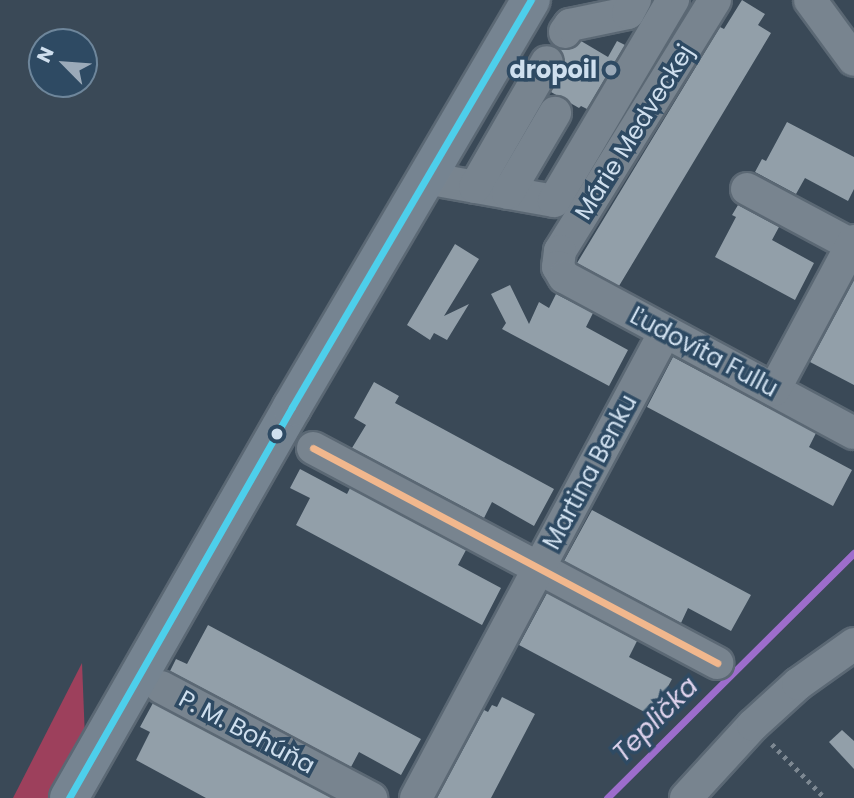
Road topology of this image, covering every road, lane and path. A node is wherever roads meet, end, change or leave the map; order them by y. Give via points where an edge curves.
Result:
1 (531, 0) edge
2 (673, 0) edge
3 (715, 0) edge
4 (810, 0) edge
5 (631, 6) edge
6 (656, 29) junction
7 (565, 32) dead end
8 (854, 60) edge
9 (547, 62) dead end
10 (527, 96) junction
11 (575, 124) junction
12 (426, 178) junction
13 (475, 187) junction
14 (747, 189) dead end
15 (522, 195) junction
16 (853, 243) edge
17 (558, 267) joint
18 (665, 332) junction
19 (774, 390) junction
20 (854, 433) edge
21 (313, 448) dead end
22 (538, 569) junction
23 (854, 644) edge
24 (717, 663) dead end
25 (161, 687) dead end
26 (753, 725) junction
27 (78, 794) edge
28 (371, 798) edge
29 (416, 798) edge
30 (686, 798) edge
31 (825, 798) edge

1 - 12 main road
2 - 6 street
3 - 17 street, Márie Medveckej via 560,251
4 - 8 street
5 - 6 street
5 - 7 street via 570,25
6 - 11 street
9 - 10 street
10 - 11 street
10 - 13 street
11 - 15 street
11 - 15 street via 554,201
12 - 13 street
12 - 27 main road
13 - 15 street
14 - 16 street
16 - 19 street
17 - 18 street, Ľudovíta Fullu via 564,277
18 - 19 street, Ľudovíta Fullu
18 - 22 street, Martina Benku
19 - 20 street, Ľudovíta Fullu
21 - 22 street
22 - 24 street
22 - 29 street, Martina Benku
23 - 26 street via 798,684
25 - 28 street, P. M. Bohúňa
26 - 30 street
26 - 31 path

